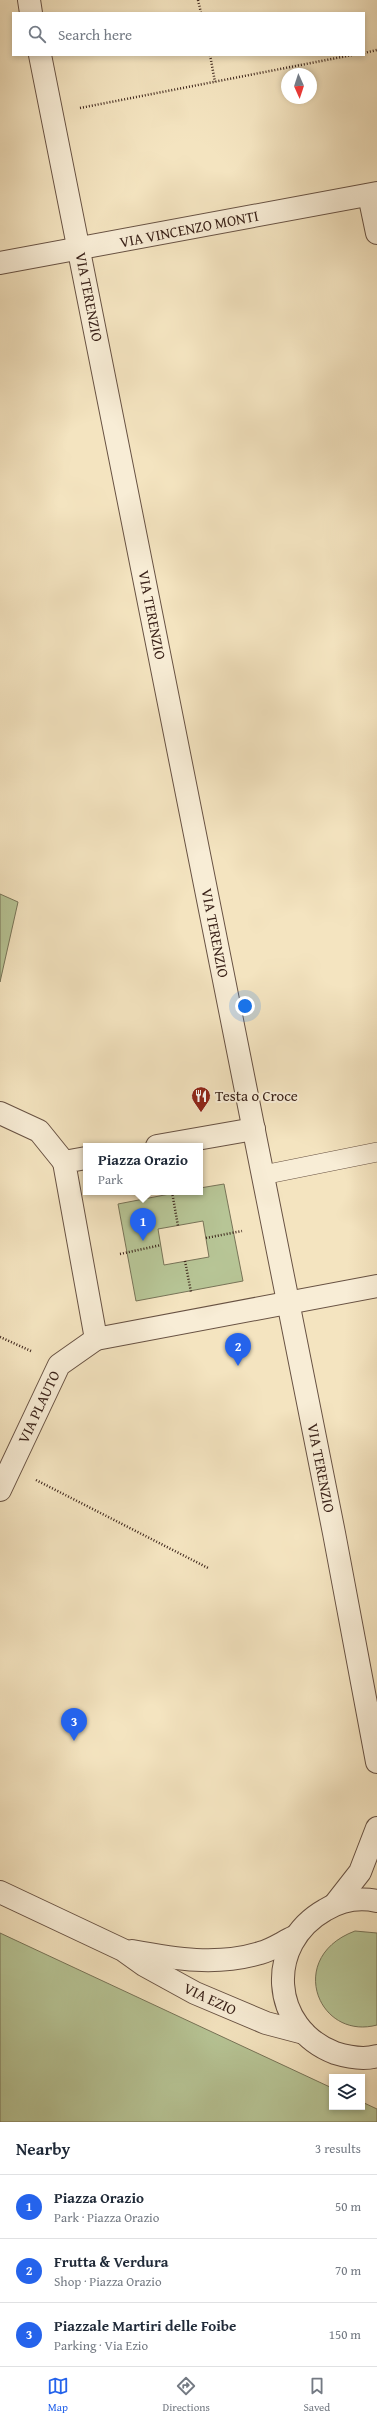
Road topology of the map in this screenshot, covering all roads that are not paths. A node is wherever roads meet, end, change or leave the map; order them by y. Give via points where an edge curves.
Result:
1 (29, 0) edge
2 (31, 12) edge
3 (40, 56) edge
4 (373, 194) edge
5 (377, 233) edge
6 (80, 250) junction
7 (0, 263) edge
8 (0, 1113) edge
9 (254, 1129) junction
10 (174, 1143) edge
11 (377, 1152) edge
12 (83, 1159) edge
13 (64, 1162) junction
14 (263, 1175) junction
15 (377, 1286) edge
16 (289, 1304) junction
17 (96, 1339) junction
18 (0, 1490) edge
19 (377, 1762) edge
20 (377, 1828) edge
21 (0, 1892) edge
22 (377, 1902) edge
23 (335, 1904) junction
24 (294, 1937) junction
25 (123, 1950) junction
26 (304, 2034) junction
27 (345, 2056) junction
28 (377, 2056) edge
29 (377, 2073) edge

1 - 2 street
3 - 6 street, VIA TERENZIO
4 - 5 street
4 - 6 street, VIA VINCENZO MONTI
6 - 7 street, VIA VINCENZO MONTI
6 - 9 street, VIA TERENZIO
8 - 13 street via 39,1131
9 - 10 street
9 - 14 street, VIA TERENZIO
11 - 14 lane
12 - 13 street
13 - 17 street
14 - 16 street, VIA TERENZIO
15 - 16 street
16 - 17 street
16 - 19 street, VIA TERENZIO
17 - 18 street, VIA PLAUTO via 59,1365
20 - 23 street via 360,1872
21 - 25 street, VIA EZIO
22 - 23 street via 354,1900
23 - 24 street via 312,1918
24 - 25 street, VIA EZIO via 261,1953 214,1961 171,1958
24 - 26 street via 285,1957 282,1977 292,2017
25 - 26 street, VIA EZIO via 144,1965 195,1993 266,2023
26 - 27 street via 323,2048
27 - 28 street
27 - 29 street

